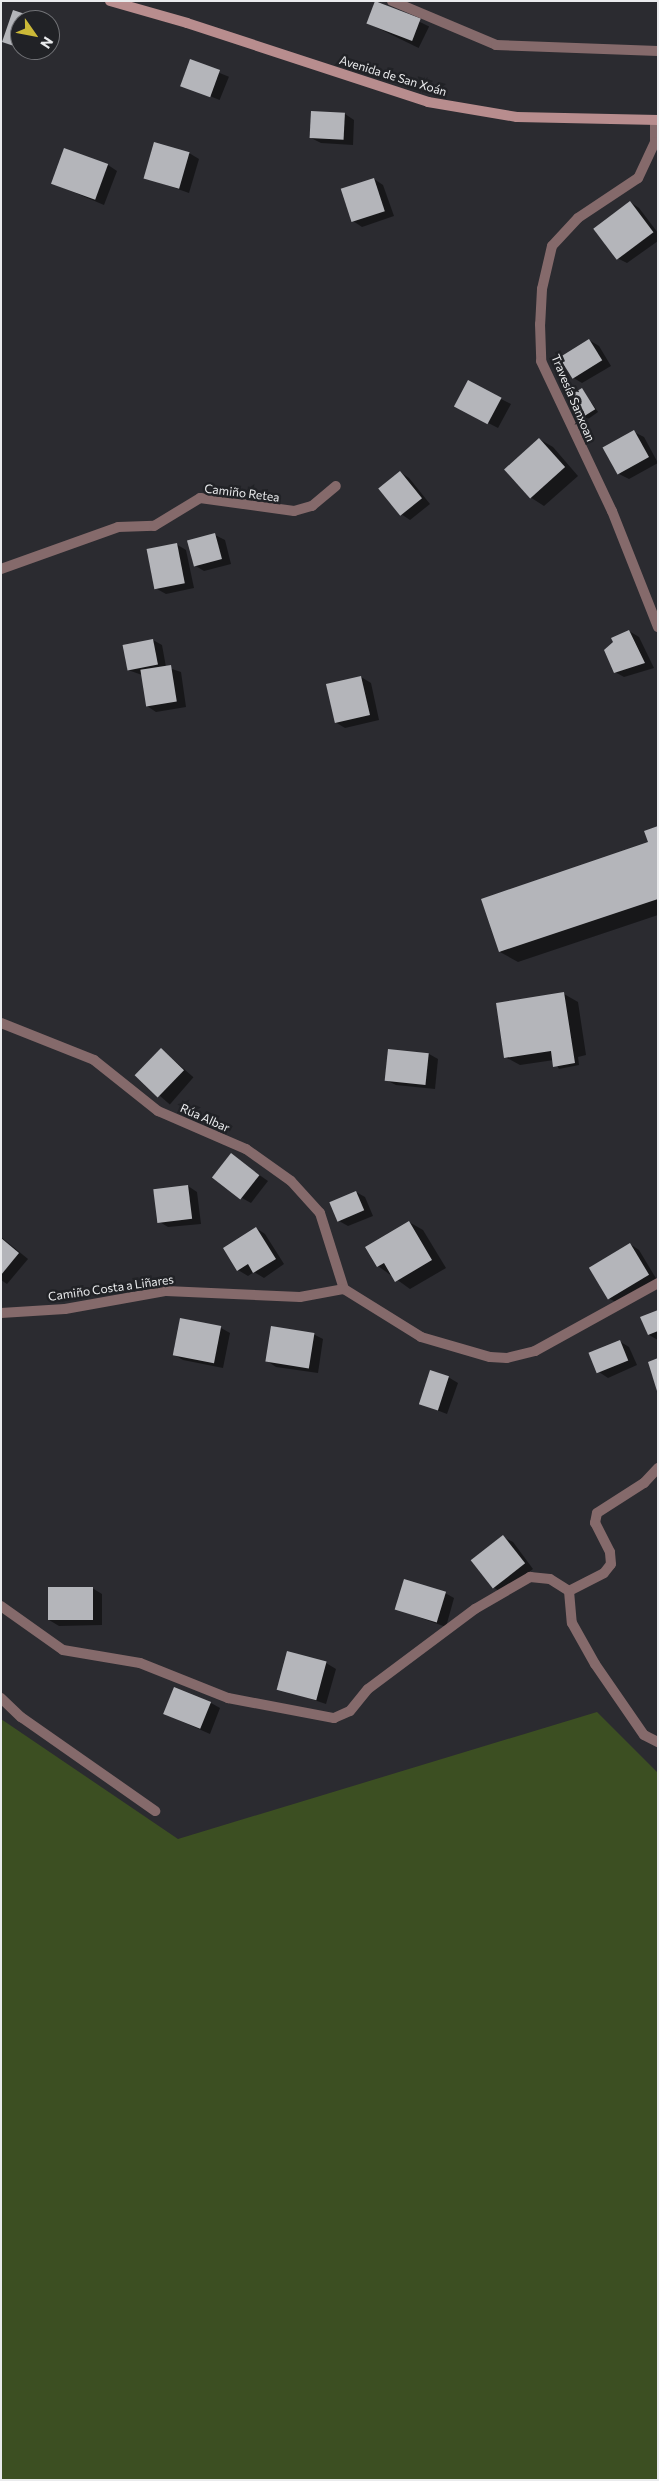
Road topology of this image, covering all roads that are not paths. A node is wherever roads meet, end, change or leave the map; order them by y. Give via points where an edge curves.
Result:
1 (110, 1) edge
2 (392, 1) edge
3 (658, 51) edge
4 (656, 120) edge
5 (336, 486) dead end
6 (1, 569) edge
7 (658, 627) edge
8 (1, 1023) edge
9 (658, 1282) edge
10 (344, 1289) junction
11 (1, 1313) edge
12 (658, 1468) edge
13 (569, 1590) junction
14 (1, 1606) edge
15 (1, 1698) edge
16 (658, 1742) edge
17 (155, 1811) dead end

1 - 4 main road, Avenida de San Xoán via 428,102 516,116
2 - 3 street via 496,45
4 - 7 street, Travesía Sanxoan via 655,142 638,178 578,218 552,246 542,289 540,324 541,361 612,511
5 - 6 street, Camiño Retea via 312,506 294,511 200,498 154,526 118,527
8 - 10 street, Rúa Albar via 94,1060 158,1111 246,1150 291,1180 320,1214
9 - 10 street via 534,1351 507,1358 490,1357 421,1337
10 - 11 street, Camiño Costa a Liñares via 300,1297 166,1290 65,1309
12 - 13 street via 638,1487 597,1513 594,1523 610,1552 611,1564 604,1573
13 - 14 street via 550,1579 530,1577 475,1609 368,1689 350,1711 334,1718 228,1698 140,1663 63,1650
13 - 16 street via 572,1623 594,1664 644,1735
15 - 17 street via 21,1717

